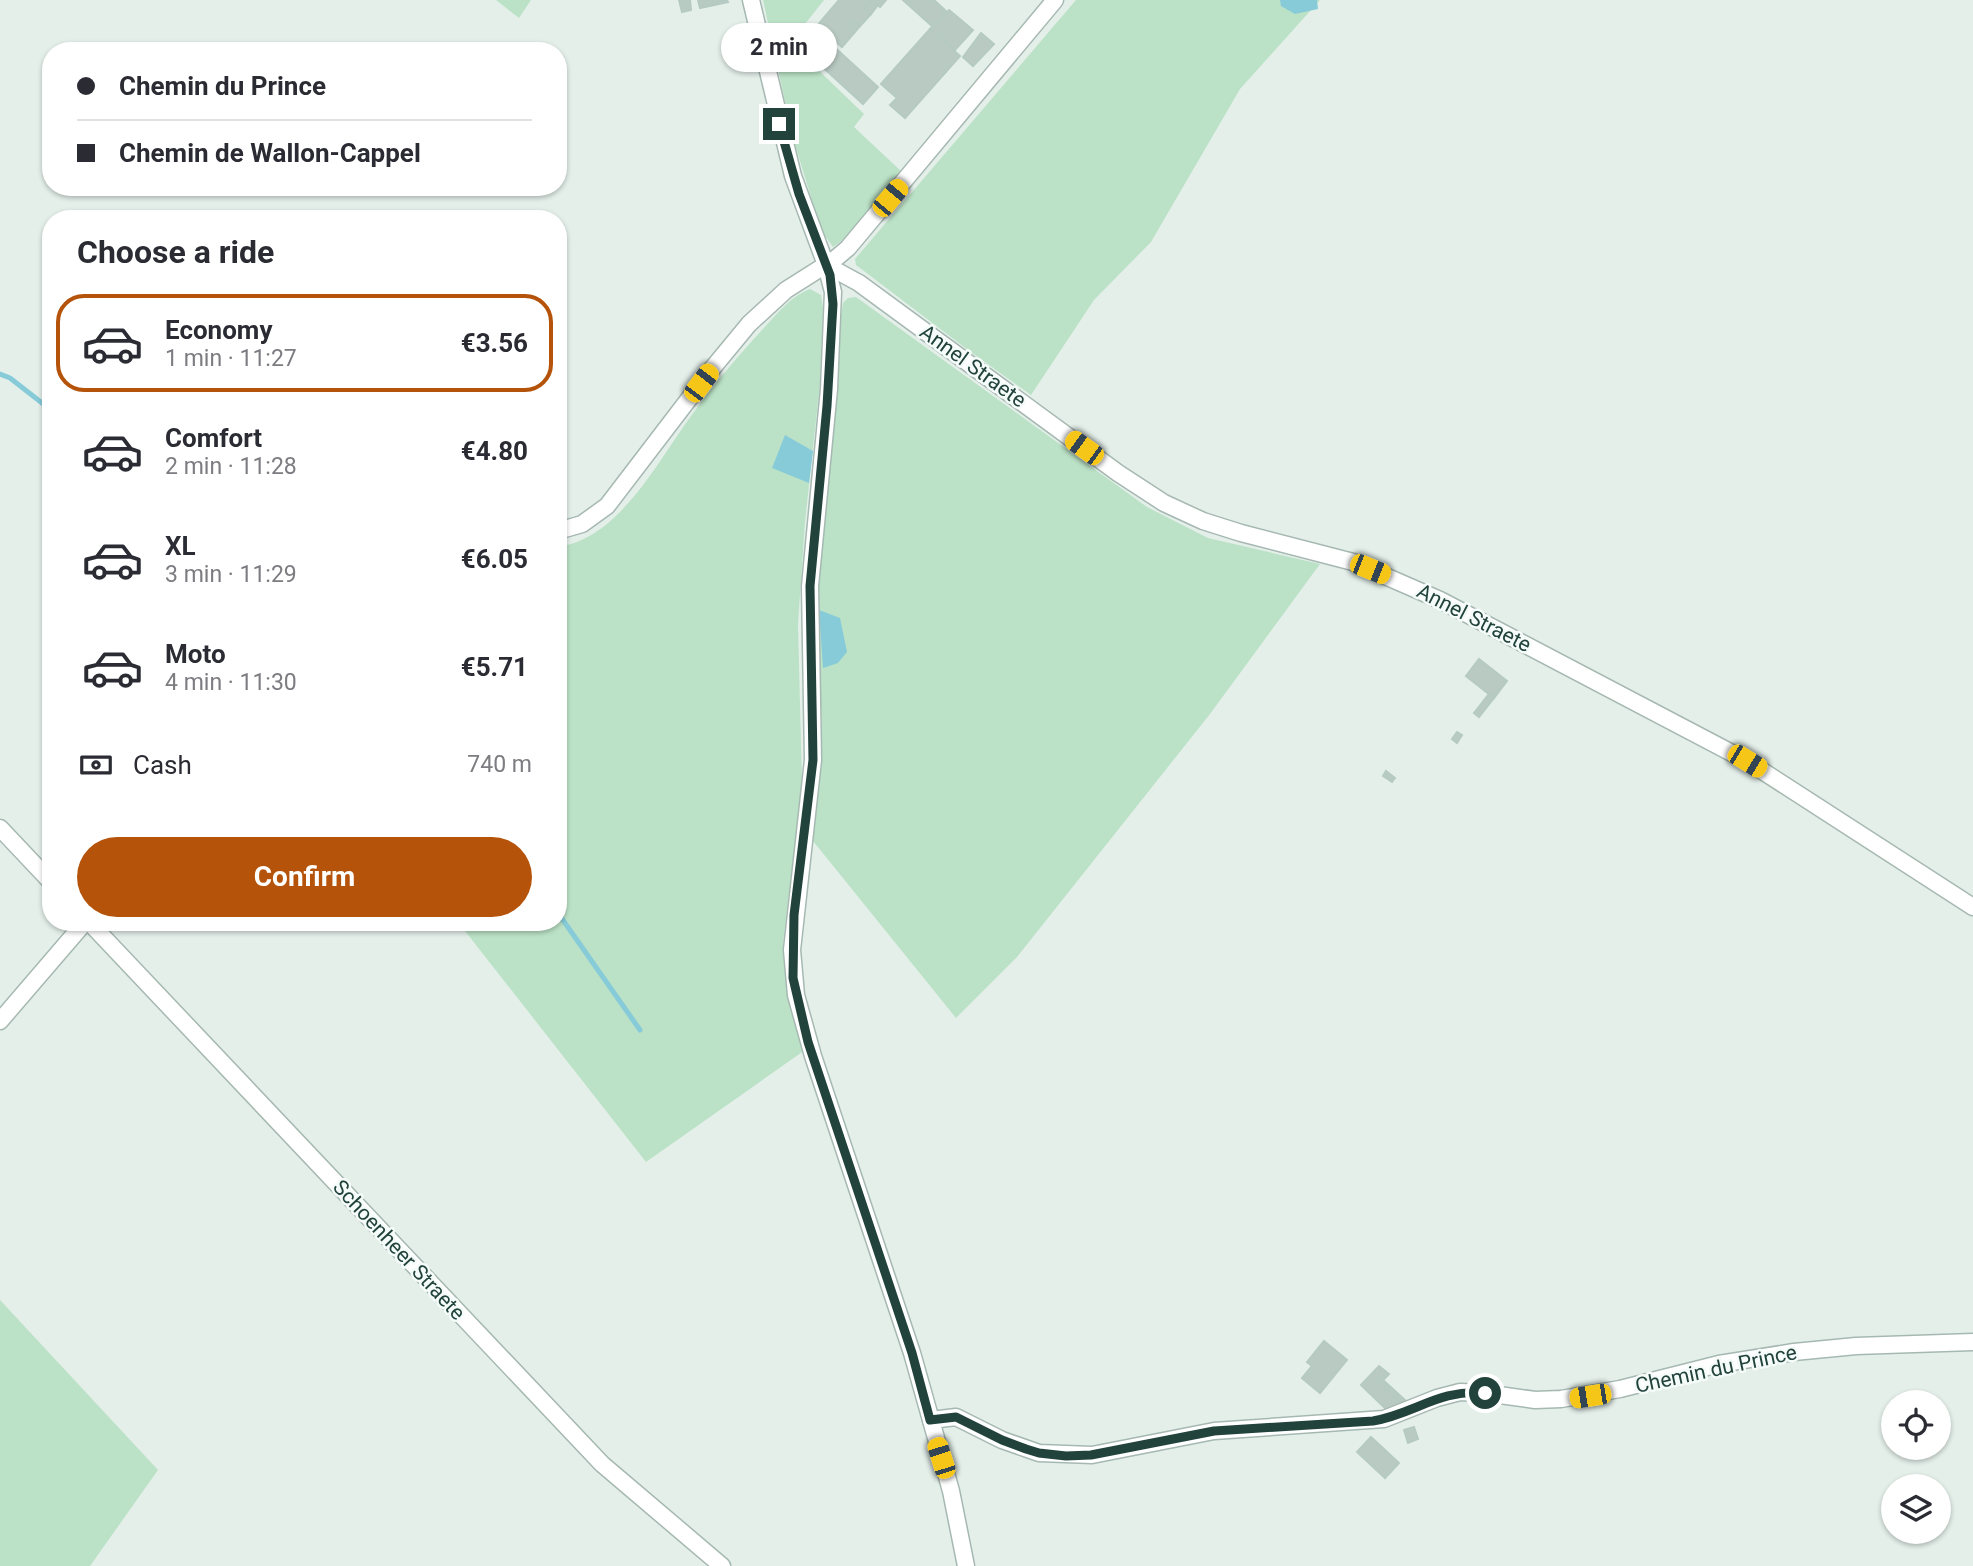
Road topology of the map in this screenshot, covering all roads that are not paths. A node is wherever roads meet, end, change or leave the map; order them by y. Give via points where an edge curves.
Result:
1 (751, 0) edge
2 (1055, 0) edge
3 (826, 265) junction
4 (567, 528) edge
5 (0, 828) edge
6 (42, 872) edge
7 (1973, 907) edge
8 (79, 931) edge
9 (96, 931) edge
10 (0, 1021) edge
11 (1973, 1342) edge
12 (930, 1420) junction
13 (722, 1566) edge
14 (966, 1566) edge

1 - 3 street via 793,176
2 - 3 street via 848,248
3 - 4 street via 786,290 743,332 607,506 582,524
3 - 7 street, Annel Straete via 859,283 1164,503 1241,533 1353,562 1440,600 1747,761
3 - 12 street via 833,318 810,586 813,760 794,915 793,978 804,1028
5 - 6 street
8 - 10 street
9 - 13 street, Schoenheer Straete via 602,1464
11 - 12 street, Chemin du Prince via 1794,1352 1575,1398 1460,1392 1384,1419 1214,1431 1091,1455 1039,1453 956,1417
12 - 14 street

